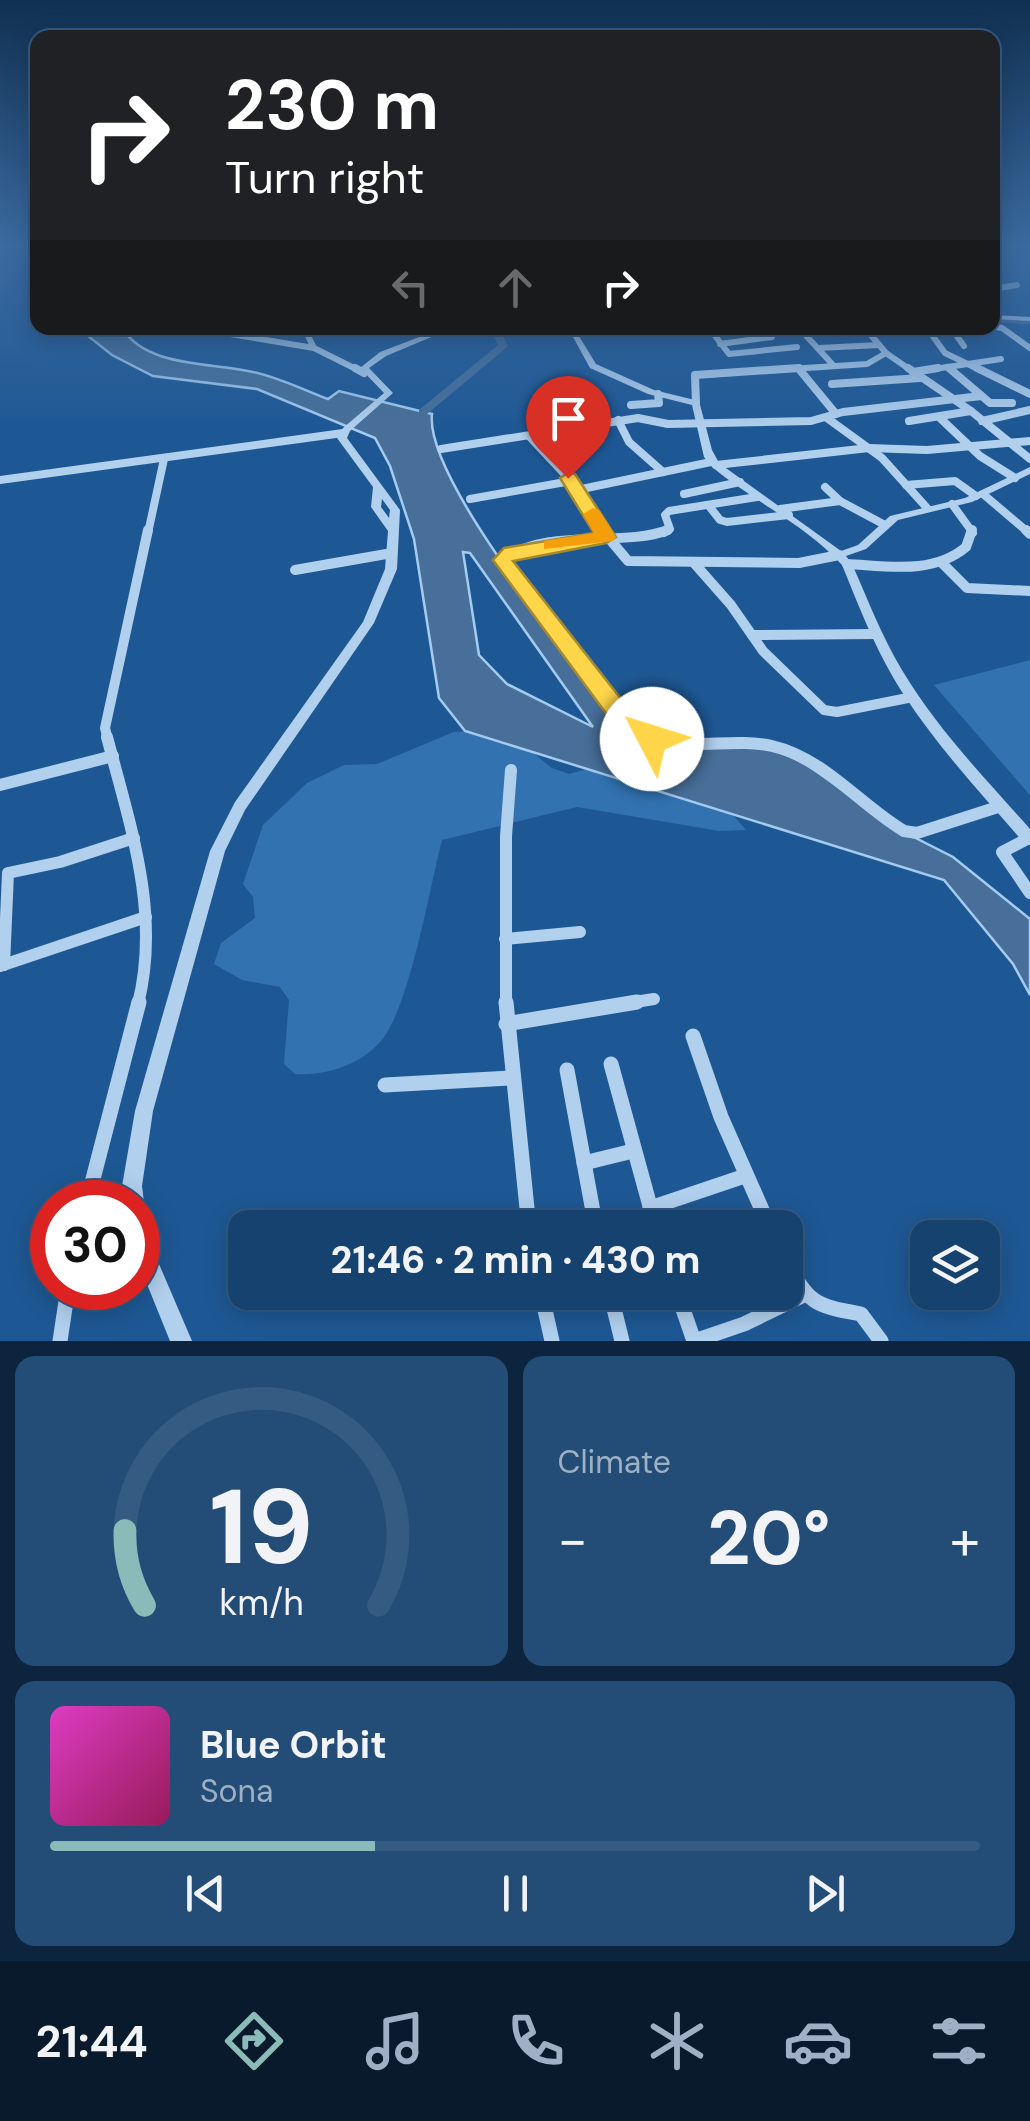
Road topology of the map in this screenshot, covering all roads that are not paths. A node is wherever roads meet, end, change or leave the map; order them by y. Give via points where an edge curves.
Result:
1 (1000, 316) edge
2 (1030, 319) edge
3 (1000, 327) edge
4 (236, 335) edge
5 (308, 335) edge
6 (432, 335) edge
7 (575, 335) edge
8 (714, 335) edge
9 (769, 335) edge
10 (806, 335) edge
11 (837, 335) edge
12 (871, 335) edge
13 (932, 335) edge
14 (956, 335) edge
15 (772, 338) junction
16 (720, 344) junction
17 (879, 345) junction
18 (964, 346) dead end
19 (797, 347) dead end
20 (848, 347) junction
21 (314, 348) junction
22 (781, 348) junction
23 (818, 348) junction
24 (1030, 348) edge
25 (759, 350) junction
26 (886, 353) junction
27 (1001, 359) dead end
28 (972, 364) junction
29 (836, 366) junction
30 (947, 367) junction
31 (800, 369) junction
32 (770, 370) junction
33 (912, 372) junction
34 (364, 373) junction
35 (923, 378) junction
36 (853, 382) junction
37 (832, 384) dead end
38 (658, 394) junction
39 (1030, 394) edge
40 (981, 396) junction
41 (956, 400) junction
42 (696, 403) junction
43 (1012, 403) dead end
44 (631, 405) dead end
45 (1030, 410) edge
46 (971, 411) junction
47 (831, 416) junction
48 (939, 416) junction
49 (618, 420) junction
50 (909, 420) dead end
51 (982, 421) junction
52 (702, 424) junction
53 (344, 432) junction
54 (529, 436) junction
55 (1030, 441) edge
56 (1006, 442) junction
57 (970, 446) junction
58 (869, 448) junction
59 (441, 449) dead end
60 (164, 459) junction
61 (1030, 459) edge
62 (714, 464) junction
63 (1030, 470) edge
64 (664, 472) junction
65 (1015, 478) junction
66 (0, 480) edge
67 (740, 482) junction
68 (906, 485) junction
69 (574, 486) junction
70 (826, 487) dead end
71 (684, 494) dead end
72 (980, 495) junction
73 (757, 497) junction
74 (470, 499) dead end
75 (840, 501) junction
76 (952, 504) junction
77 (709, 506) junction
78 (927, 508) junction
79 (784, 512) junction
80 (885, 525) junction
81 (1030, 534) edge
82 (606, 537) junction
83 (392, 553) junction
84 (843, 560) junction
85 (942, 562) junction
86 (694, 563) junction
87 (295, 570) dead end
88 (1030, 591) edge
89 (876, 634) junction
90 (752, 636) junction
91 (913, 697) junction
92 (112, 756) junction
93 (511, 770) dead end
94 (0, 785) edge
95 (1001, 806) junction
96 (134, 838) junction
97 (1030, 838) edge
98 (1030, 894) edge
99 (146, 917) junction
100 (580, 932) dead end
101 (505, 939) junction
102 (2, 966) edge
103 (654, 999) dead end
104 (506, 1024) junction
105 (693, 1036) dead end
106 (611, 1064) dead end
107 (567, 1070) dead end
108 (512, 1078) junction
109 (385, 1085) dead end
110 (633, 1151) junction
111 (584, 1163) junction
112 (745, 1176) junction
113 (93, 1180) edge
114 (133, 1180) edge
115 (650, 1208) joint
116 (527, 1210) edge
117 (593, 1210) edge
118 (761, 1210) edge
119 (803, 1289) edge
120 (160, 1291) edge
121 (806, 1294) junction
122 (65, 1310) edge
123 (545, 1310) edge
124 (614, 1310) edge
125 (683, 1310) edge
126 (60, 1341) edge
127 (181, 1341) edge
128 (552, 1341) edge
129 (622, 1341) edge
130 (694, 1341) edge
131 (881, 1341) edge

1 - 2 street
3 - 24 street
4 - 21 street
5 - 21 street
6 - 34 street via 374,358
7 - 38 street via 590,364
8 - 16 street
9 - 15 street
10 - 23 street
11 - 20 street
12 - 17 street
13 - 28 street via 945,353
14 - 18 street
15 - 16 street
15 - 22 street
16 - 25 street via 728,354
17 - 20 street
17 - 26 street
19 - 22 street
20 - 23 street
21 - 34 street
22 - 25 street
23 - 29 street
25 - 32 street
26 - 29 street via 871,363
26 - 33 street
27 - 28 street
28 - 30 street
28 - 39 street
29 - 31 street
29 - 36 street
30 - 33 street
30 - 40 street
31 - 32 street
31 - 47 street
32 - 42 street via 694,376
33 - 35 street
34 - 53 street via 389,390
35 - 36 street
35 - 41 street
36 - 37 street
38 - 42 street
38 - 44 street via 659,403
40 - 41 street
40 - 43 street via 993,404
41 - 46 street
41 - 47 street
42 - 52 street
45 - 51 street
46 - 48 street
46 - 51 street
47 - 52 street
47 - 58 street
48 - 50 street
48 - 57 street
49 - 52 street
49 - 54 street
49 - 64 street via 629,442
51 - 56 street
52 - 62 street
53 - 60 street
53 - 83 street via 343,442 376,489 376,507 391,528
54 - 59 street
54 - 69 street
55 - 56 street
56 - 57 street
56 - 61 street
57 - 58 street
57 - 65 street
58 - 62 street
58 - 68 street
60 - 66 street
60 - 92 street via 106,716
62 - 64 street
62 - 67 street
63 - 65 street
64 - 69 street
65 - 72 street
67 - 71 street
67 - 73 street
68 - 72 street via 955,480
68 - 78 street
69 - 74 street
69 - 82 street
70 - 75 street
72 - 76 street
72 - 81 street
73 - 77 street
73 - 79 street
75 - 79 street
75 - 80 street
76 - 78 street
76 - 85 street via 973,532 968,546
77 - 79 street via 727,522
77 - 82 street via 666,512 668,532
78 - 80 street
79 - 84 street
80 - 84 street
82 - 86 street via 628,561
82 - 95 street via 510,552 502,560 634,731 652,739 756,744 793,754 904,831 928,830
83 - 87 street
83 - 114 street via 385,589 368,623 240,806 218,851 144,1111
84 - 85 street
84 - 86 street
84 - 89 street
85 - 88 street via 967,588
86 - 90 street
89 - 90 street
89 - 91 street
90 - 91 street via 830,712
91 - 95 street
92 - 94 street
92 - 96 street
93 - 101 street
95 - 97 street
96 - 99 street
96 - 102 street via 8,873
97 - 98 street via 1002,852
99 - 102 street
99 - 113 street via 144,977
100 - 101 street
101 - 104 street
103 - 104 street
104 - 108 street
105 - 112 street
106 - 110 street
107 - 111 street
108 - 109 street
108 - 116 street
110 - 111 street
110 - 115 street
111 - 117 street
112 - 115 street
112 - 118 street
119 - 121 street
120 - 127 street
121 - 130 street
121 - 131 street via 832,1311 869,1318
122 - 126 street
123 - 128 street
124 - 129 street
125 - 130 street

